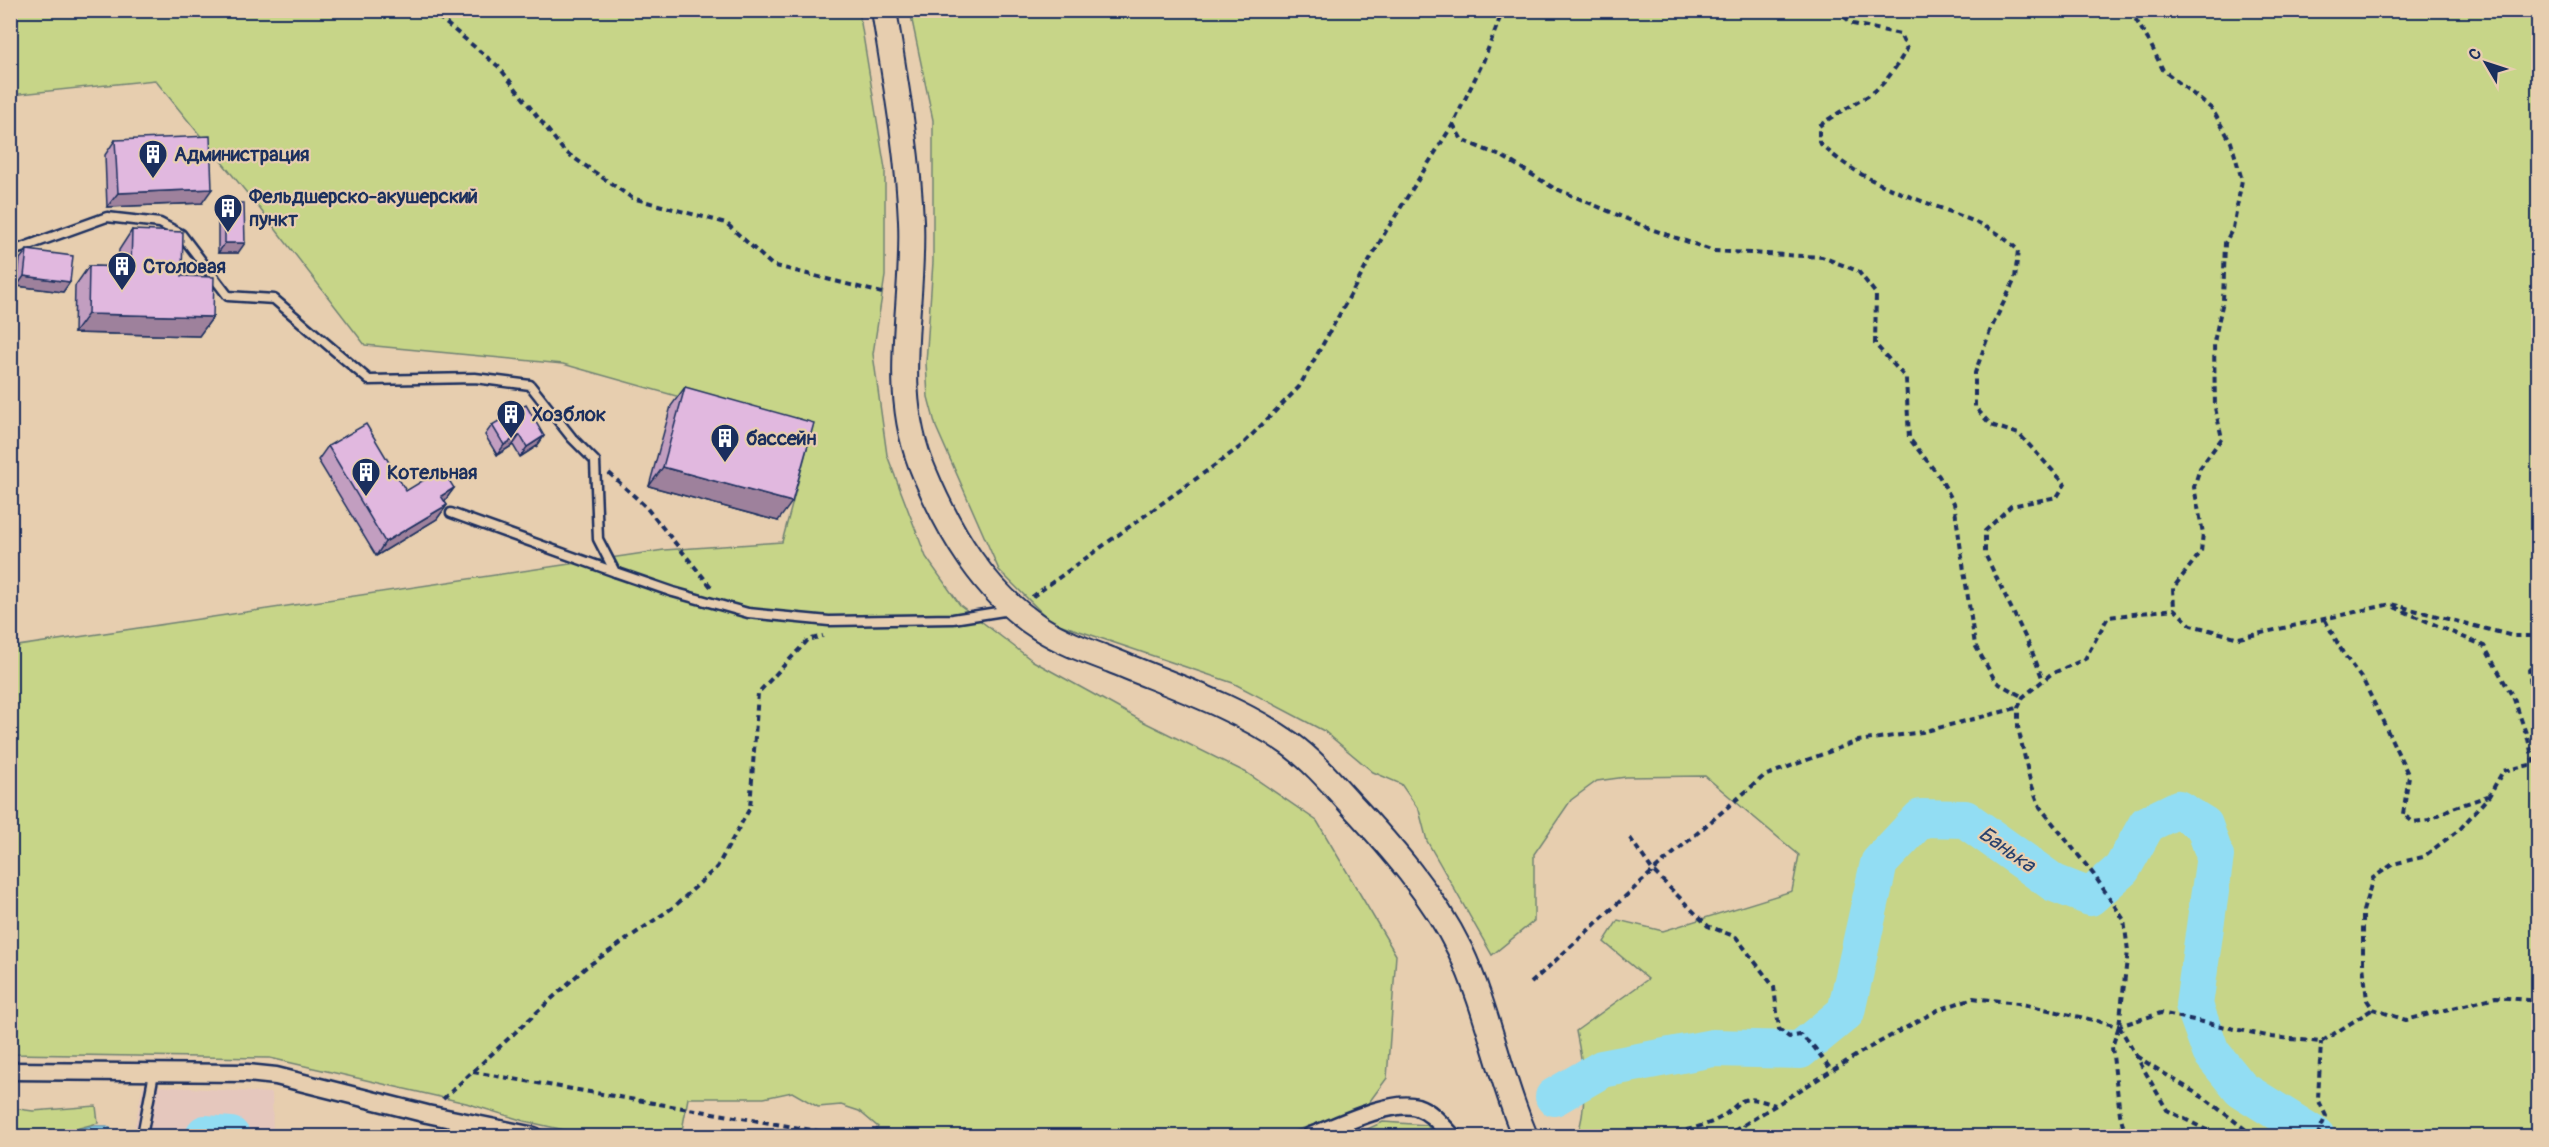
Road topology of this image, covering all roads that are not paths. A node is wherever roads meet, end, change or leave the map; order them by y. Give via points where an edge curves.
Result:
1 (884, 10) edge
2 (10, 252) edge
3 (450, 513) dead end
4 (615, 572) junction
5 (1014, 609) junction
6 (10, 1071) edge
7 (154, 1073) junction
8 (142, 1137) edge
9 (534, 1137) edge
10 (1311, 1137) edge
11 (1452, 1137) edge
12 (1525, 1137) edge

1 - 5 street via 906,147 912,224 903,380 909,426 922,469 953,534 983,577
2 - 4 lane via 107,217 160,223 181,234 228,296 274,299 369,380 475,378 530,385 595,461 598,539
3 - 4 lane
4 - 5 lane via 748,613 829,621 953,619
5 - 12 street via 1071,644 1249,718 1292,745 1324,775 1393,849 1459,949
6 - 7 street
7 - 8 lane
7 - 9 street via 276,1076
10 - 11 street via 1361,1117 1408,1105 1437,1119

